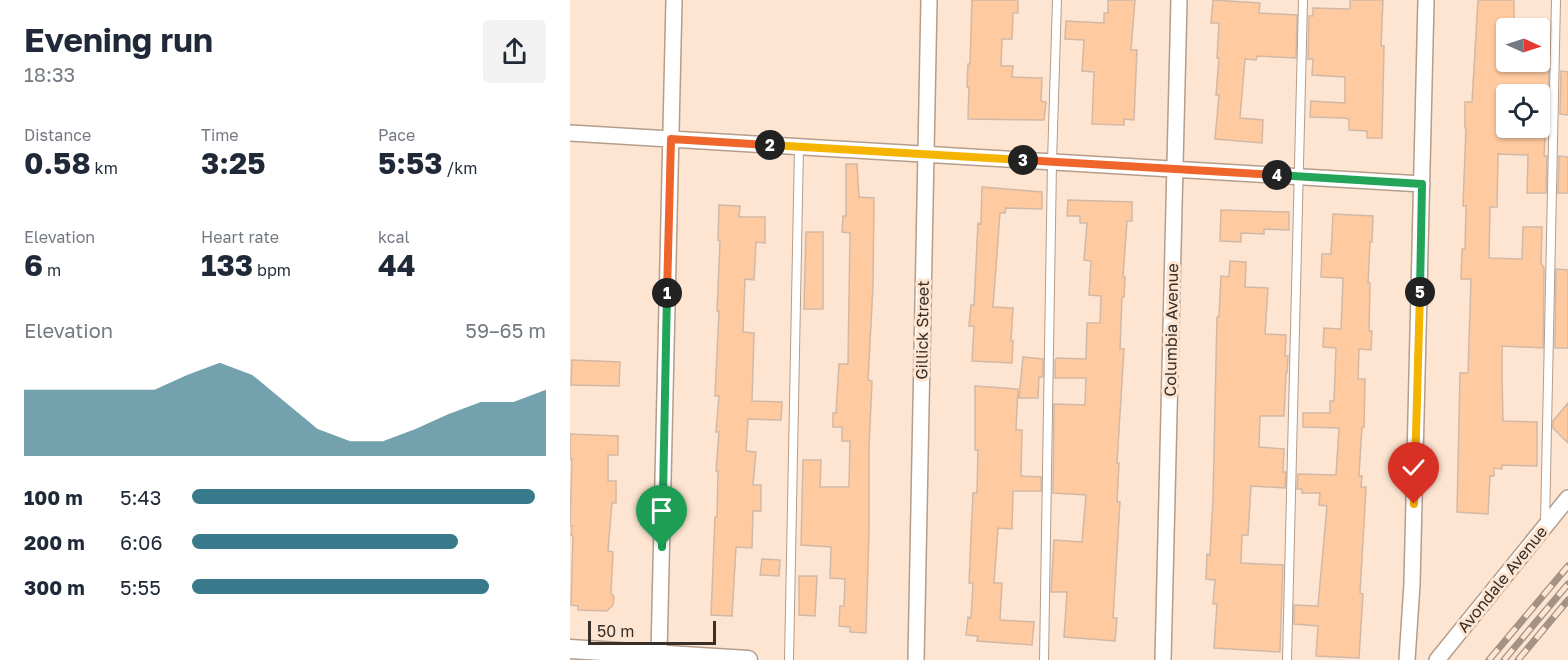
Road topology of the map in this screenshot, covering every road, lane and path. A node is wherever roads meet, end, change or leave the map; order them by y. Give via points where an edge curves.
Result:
1 (674, 0) edge
2 (929, 0) edge
3 (1057, 0) edge
4 (1179, 0) edge
5 (1303, 0) edge
6 (1426, 0) edge
7 (1556, 0) edge
8 (570, 133) edge
9 (671, 139) junction
10 (799, 147) junction
11 (926, 154) junction
12 (1052, 162) junction
13 (1175, 169) junction
14 (1300, 177) junction
15 (1422, 184) junction
16 (1568, 498) edge
17 (1545, 526) junction
18 (570, 649) edge
19 (659, 654) junction
20 (748, 660) edge
21 (789, 660) edge
22 (916, 660) edge
23 (1044, 660) edge
24 (1163, 660) edge
25 (1287, 660) edge
26 (1407, 660) edge
27 (1437, 660) edge

1 - 9 street
2 - 11 street, Gillick Street
3 - 12 lane
4 - 13 street, Columbia Avenue
5 - 14 lane
6 - 15 street
7 - 17 lane
8 - 9 street
9 - 10 street
9 - 19 street
10 - 11 street
10 - 21 lane
11 - 12 street
11 - 22 street, Gillick Street
12 - 13 street
12 - 23 lane
13 - 14 street
13 - 24 street, Columbia Avenue
14 - 15 street
14 - 25 lane
15 - 26 street
16 - 17 street, Avondale Avenue
17 - 27 street, Avondale Avenue
18 - 19 street
19 - 20 street

